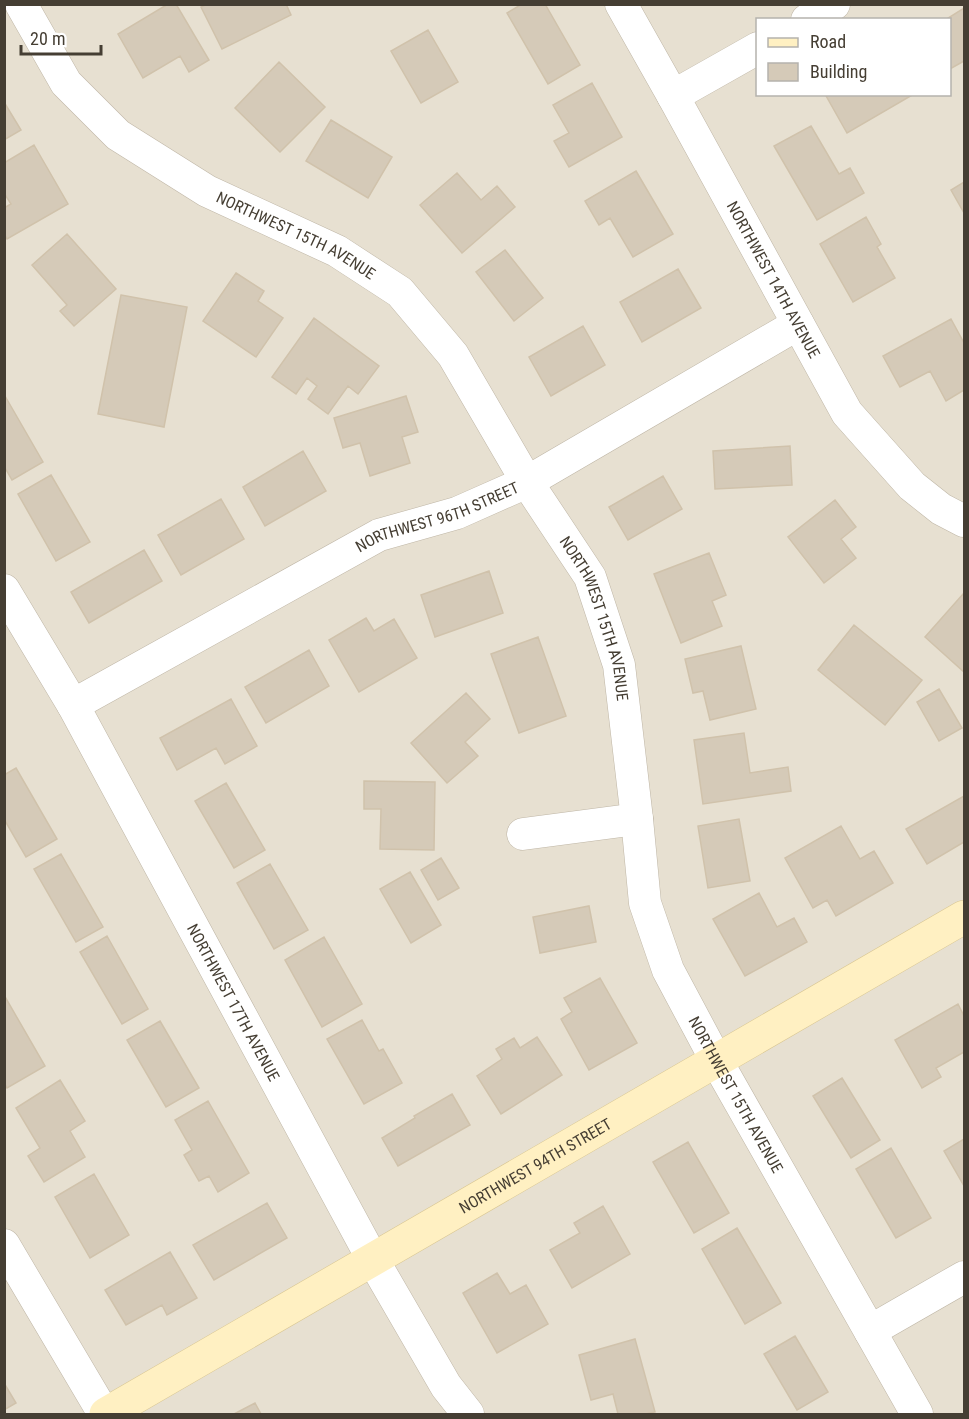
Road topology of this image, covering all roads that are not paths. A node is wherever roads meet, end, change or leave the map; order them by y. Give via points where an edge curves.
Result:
1 (21, 4) edge
2 (621, 4) edge
3 (834, 4) edge
4 (810, 18) edge
5 (756, 49) edge
6 (673, 96) junction
7 (798, 324) junction
8 (527, 482) junction
9 (964, 521) edge
10 (4, 590) edge
11 (73, 705) junction
12 (637, 819) junction
13 (523, 834) dead end
14 (964, 917) edge
15 (717, 1060) junction
16 (4, 1245) edge
17 (373, 1260) junction
18 (964, 1277) edge
19 (870, 1331) junction
20 (105, 1414) edge
21 (468, 1414) edge
22 (917, 1414) edge

1 - 8 street, NORTHWEST 15TH AVENUE via 66,83 118,135 207,191 338,251 400,292 453,355
2 - 6 street, NORTHWEST 14TH AVENUE
3 - 4 street
5 - 6 street
6 - 7 street, NORTHWEST 14TH AVENUE
7 - 8 street, NORTHWEST 96TH STREET
7 - 9 street, NORTHWEST 14TH AVENUE via 847,413 912,486
8 - 11 street, NORTHWEST 96TH STREET via 457,513 379,535
8 - 12 street, NORTHWEST 15TH AVENUE via 590,577 619,665
10 - 11 street, NORTHWEST 17TH AVENUE
11 - 17 street, NORTHWEST 17TH AVENUE
12 - 13 street
12 - 15 street, NORTHWEST 15TH AVENUE via 645,903 668,970
14 - 15 street, NORTHWEST 94TH STREET
15 - 17 street, NORTHWEST 94TH STREET
15 - 19 street, NORTHWEST 15TH AVENUE
16 - 20 street
17 - 20 street, NORTHWEST 94TH STREET
17 - 21 street, NORTHWEST 17TH AVENUE via 446,1386
18 - 19 street
19 - 22 street, NORTHWEST 15TH AVENUE

